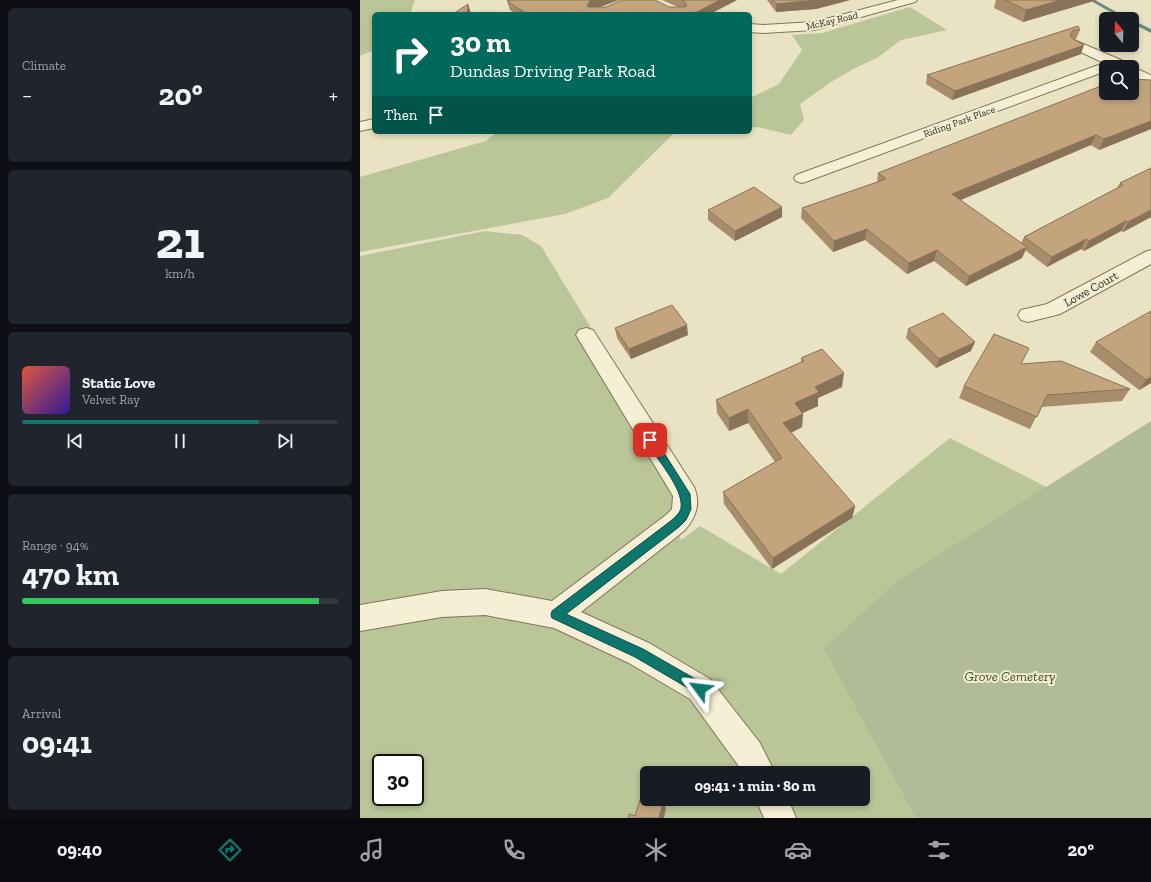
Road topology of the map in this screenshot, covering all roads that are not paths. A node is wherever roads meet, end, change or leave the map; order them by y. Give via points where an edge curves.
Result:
1 (911, 0) edge
2 (752, 28) edge
3 (1074, 44) edge
4 (1109, 60) edge
5 (1099, 72) edge
6 (1139, 74) edge
7 (1151, 80) edge
8 (372, 123) edge
9 (360, 127) edge
10 (802, 178) dead end
11 (1151, 256) edge
12 (1028, 316) dead end
13 (586, 335) dead end
14 (556, 615) junction
15 (360, 618) edge
16 (755, 766) edge
17 (775, 806) edge
18 (780, 818) edge

1 - 2 street, McKay Road via 814,26
3 - 4 street
5 - 10 street, Riding Park Place
6 - 7 street
8 - 9 street
11 - 12 street, Lowe Court via 1054,309
13 - 14 street via 685,494 686,509 675,523
14 - 15 street via 485,602 442,604
14 - 16 street via 639,653 700,689
17 - 18 street

